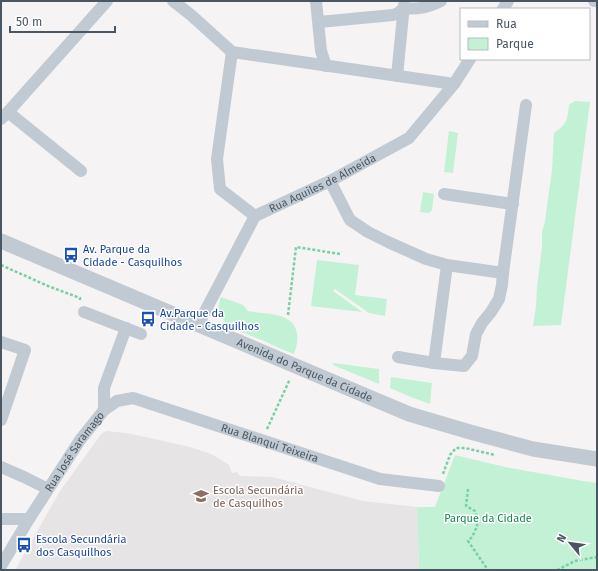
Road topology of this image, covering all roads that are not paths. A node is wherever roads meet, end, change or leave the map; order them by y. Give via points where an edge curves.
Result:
1 (107, 1) edge
2 (174, 1) edge
3 (316, 1) edge
4 (442, 1) edge
5 (594, 1) edge
6 (597, 1) edge
7 (404, 5) edge
8 (319, 22) junction
9 (232, 52) junction
10 (469, 60) edge
11 (326, 66) junction
12 (397, 76) junction
13 (454, 84) junction
14 (526, 105) dead end
15 (5, 116) edge
16 (81, 171) dead end
17 (330, 181) junction
18 (444, 194) dead end
19 (513, 204) junction
20 (255, 216) junction
21 (1, 241) edge
22 (447, 265) junction
23 (503, 273) junction
24 (84, 312) road end
25 (198, 324) junction
26 (126, 328) junction
27 (141, 334) dead end
28 (1, 342) edge
29 (398, 357) dead end
30 (434, 363) junction
31 (104, 410) junction
32 (1, 420) edge
33 (597, 459) edge
34 (1, 468) edge
35 (439, 486) road end
36 (48, 489) junction
37 (1, 519) edge
38 (29, 519) junction
39 (1, 566) edge

1 - 15 street
2 - 9 street
3 - 8 street
4 - 7 street via 416,9
5 - 6 street
7 - 8 street via 393,15
7 - 12 street
8 - 11 street via 321,51
9 - 11 street
9 - 20 street via 217,159 220,189
10 - 13 street, Rua Aquiles de Almeida
11 - 12 street
12 - 13 street
13 - 17 street, Rua Aquiles de Almeida via 409,138
14 - 19 street
15 - 16 street
17 - 20 street, Rua Aquiles de Almeida
17 - 22 street via 350,220 388,242 426,259
18 - 19 street
19 - 23 street
20 - 25 street, Rua Aquiles de Almeida
21 - 25 street, Avenida do Parque da Cidade
22 - 23 street
22 - 30 street
23 - 30 street via 499,299 476,334 472,356 464,366
24 - 26 street
25 - 33 street, Avenida do Parque da Cidade via 409,414 533,449
26 - 27 street
26 - 31 street, Rua José Saramago via 104,388
28 - 32 street via 25,350
29 - 30 street
31 - 35 street, Rua Blanqui Teixeira via 117,401 133,398 380,479
31 - 36 street, Rua José Saramago via 80,440
34 - 36 street
36 - 38 street, Rua José Saramago
37 - 38 street
38 - 39 street, Rua José Saramago

